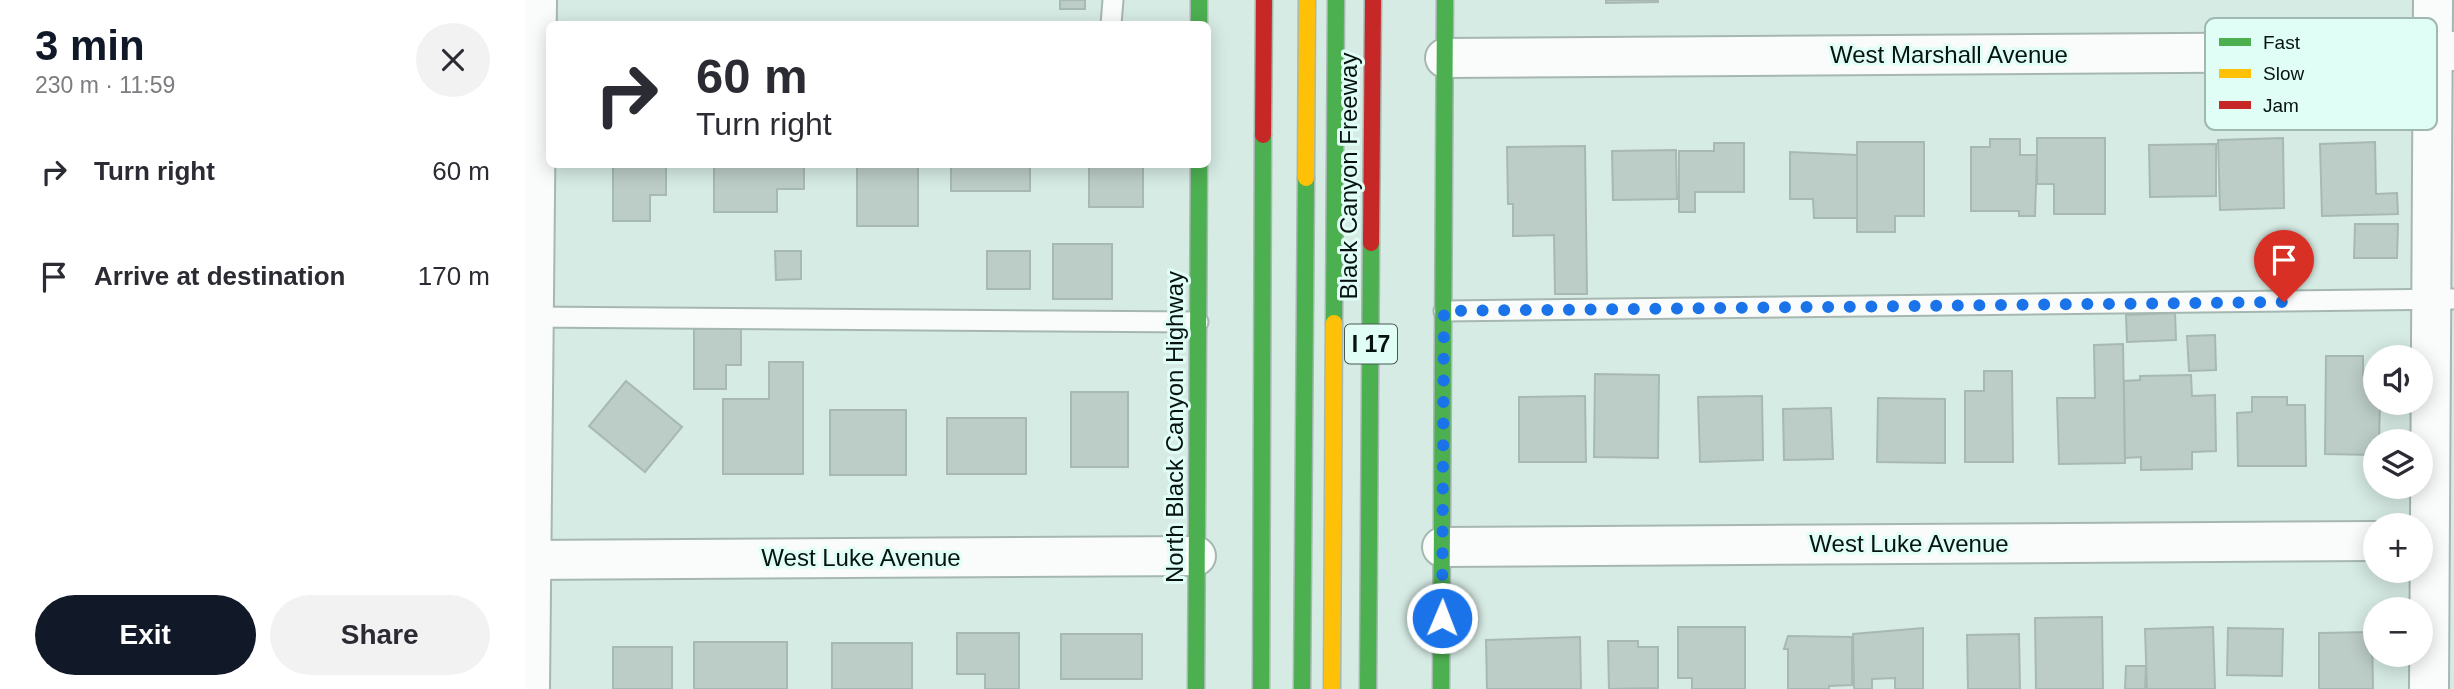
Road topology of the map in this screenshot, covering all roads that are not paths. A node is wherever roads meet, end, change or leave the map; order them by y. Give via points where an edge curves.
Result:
1 (537, 0) edge
2 (1113, 0) edge
3 (1199, 0) edge
4 (1264, 0) edge
5 (1307, 0) edge
6 (1336, 0) edge
7 (1373, 0) edge
8 (1445, 0) edge
9 (2433, 0) edge
10 (2437, 18) edge
11 (2437, 20) edge
12 (1111, 21) edge
13 (1199, 21) edge
14 (2443, 51) edge
15 (2205, 53) edge
16 (1445, 58) junction
17 (537, 72) edge
18 (1199, 168) edge
19 (2442, 299) edge
20 (1444, 311) junction
21 (530, 317) edge
22 (1198, 322) junction
23 (2435, 540) edge
24 (2363, 541) edge
25 (1442, 547) junction
26 (1196, 556) junction
27 (529, 560) edge
28 (530, 689) edge
29 (1196, 689) edge
30 (1261, 689) edge
31 (1302, 689) edge
32 (1332, 689) edge
33 (1368, 689) edge
34 (1441, 689) edge
35 (2429, 689) edge

1 - 17 street
2 - 12 lane
3 - 13 main road
4 - 30 main road
5 - 31 main road
6 - 32 main road
7 - 33 main road, Black Canyon Freeway / I 17
8 - 16 main road
9 - 10 street
11 - 14 street
14 - 19 street
15 - 16 street, West Marshall Avenue
16 - 20 main road
17 - 21 street
18 - 22 main road, North Black Canyon Highway
19 - 20 lane
19 - 23 street
20 - 25 main road
21 - 22 lane
21 - 27 street
22 - 26 main road, North Black Canyon Highway
23 - 35 street
24 - 25 street, West Luke Avenue
25 - 34 main road
26 - 27 street, West Luke Avenue
26 - 29 main road, North Black Canyon Highway
27 - 28 street

